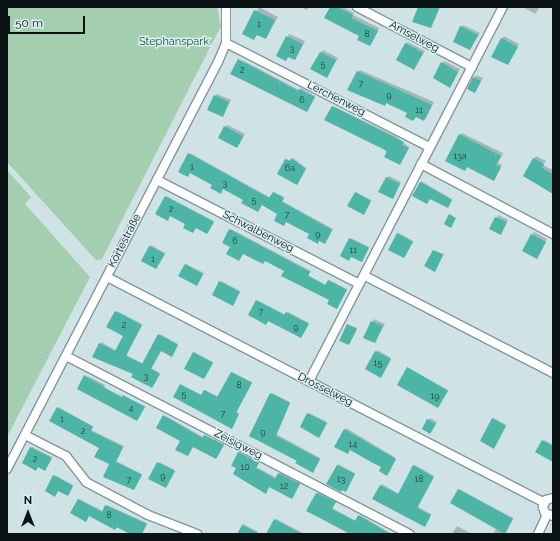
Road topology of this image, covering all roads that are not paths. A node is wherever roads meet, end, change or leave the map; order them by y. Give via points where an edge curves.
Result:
1 (226, 7) edge
2 (357, 7) edge
3 (503, 7) edge
4 (226, 43) junction
5 (472, 67) junction
6 (429, 147) junction
7 (421, 164) junction
8 (157, 180) junction
9 (553, 234) edge
10 (365, 276) junction
11 (106, 277) junction
12 (359, 284) junction
13 (66, 356) junction
14 (553, 373) edge
15 (309, 381) junction
16 (25, 435) junction
17 (7, 469) edge
18 (553, 498) edge
19 (544, 502) junction
20 (550, 516) edge
21 (197, 534) edge
22 (410, 534) edge
23 (538, 534) edge

1 - 4 street, Körtestraße
2 - 5 street, Amselweg
3 - 5 street
4 - 6 street, Lerchenweg
4 - 8 street, Körtestraße
5 - 6 street
6 - 7 street
7 - 9 street
7 - 10 street
8 - 11 street, Körtestraße
8 - 12 street, Schwalbenweg
10 - 12 street
10 - 14 street
11 - 13 street, Körtestraße
11 - 15 street, Drosselweg
12 - 15 street
13 - 16 street, Körtestraße
13 - 22 street, Zeisigweg
15 - 19 street, Drosselweg
16 - 17 street, Körtestraße
16 - 21 street via 66,456 86,482 148,515
18 - 19 street
19 - 20 street via 543,509
20 - 23 street

